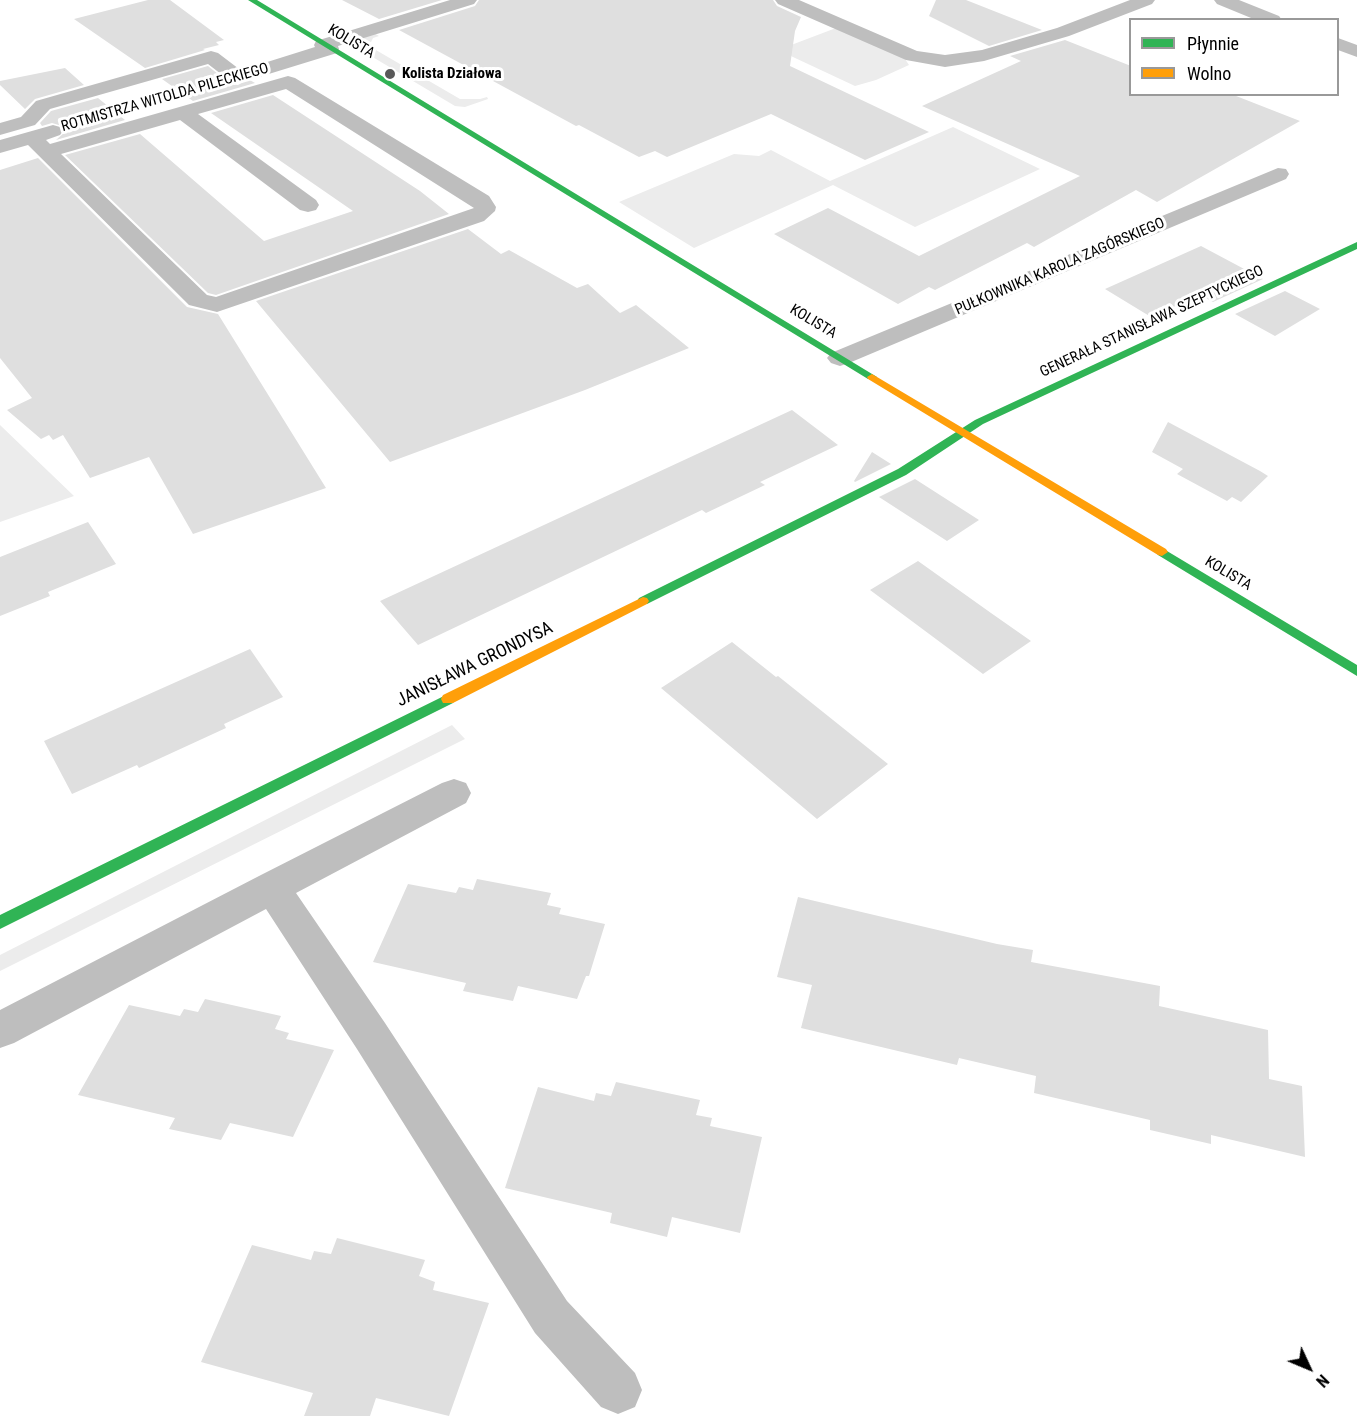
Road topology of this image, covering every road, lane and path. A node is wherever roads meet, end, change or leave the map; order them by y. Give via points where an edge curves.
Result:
1 (252, 0) edge
2 (468, 0) edge
3 (784, 0) edge
4 (1146, 0) edge
5 (1223, 0) edge
6 (1268, 18) edge
7 (1339, 44) edge
8 (327, 47) junction
9 (1357, 51) edge
10 (237, 77) junction
11 (182, 112) junction
12 (0, 129) edge
13 (38, 144) junction
14 (0, 147) edge
15 (1278, 174) dead end
16 (308, 205) dead end
17 (1357, 245) edge
18 (840, 358) junction
19 (963, 433) junction
20 (1357, 671) edge
21 (453, 793) dead end
22 (272, 887) junction
23 (0, 922) edge
24 (0, 1030) edge
25 (618, 1390) dead end

1 - 8 street, KOLISTA
2 - 8 street, ROTMISTRZA WITOLDA PILECKIEGO
3 - 4 street via 913,56 945,61 984,55 1063,32
5 - 6 street
7 - 9 street
8 - 10 street, ROTMISTRZA WITOLDA PILECKIEGO
8 - 18 street, KOLISTA
10 - 12 street via 211,57 43,105 28,121
10 - 13 street, ROTMISTRZA WITOLDA PILECKIEGO
11 - 13 street
11 - 13 street via 288,82 481,201 484,211 217,305 198,300
11 - 16 street
13 - 14 street, ROTMISTRZA WITOLDA PILECKIEGO
15 - 18 street, PUŁKOWNIKA KAROLA ZAGÓRSKIEGO
17 - 19 street, GENERAŁA STANISŁAWA SZEPTYCKIEGO via 979,422
18 - 19 street, KOLISTA
19 - 20 street, KOLISTA
19 - 23 street, JANISŁAWA GRONDYSA via 902,472
21 - 22 street
22 - 24 street
22 - 25 street via 545,1308

